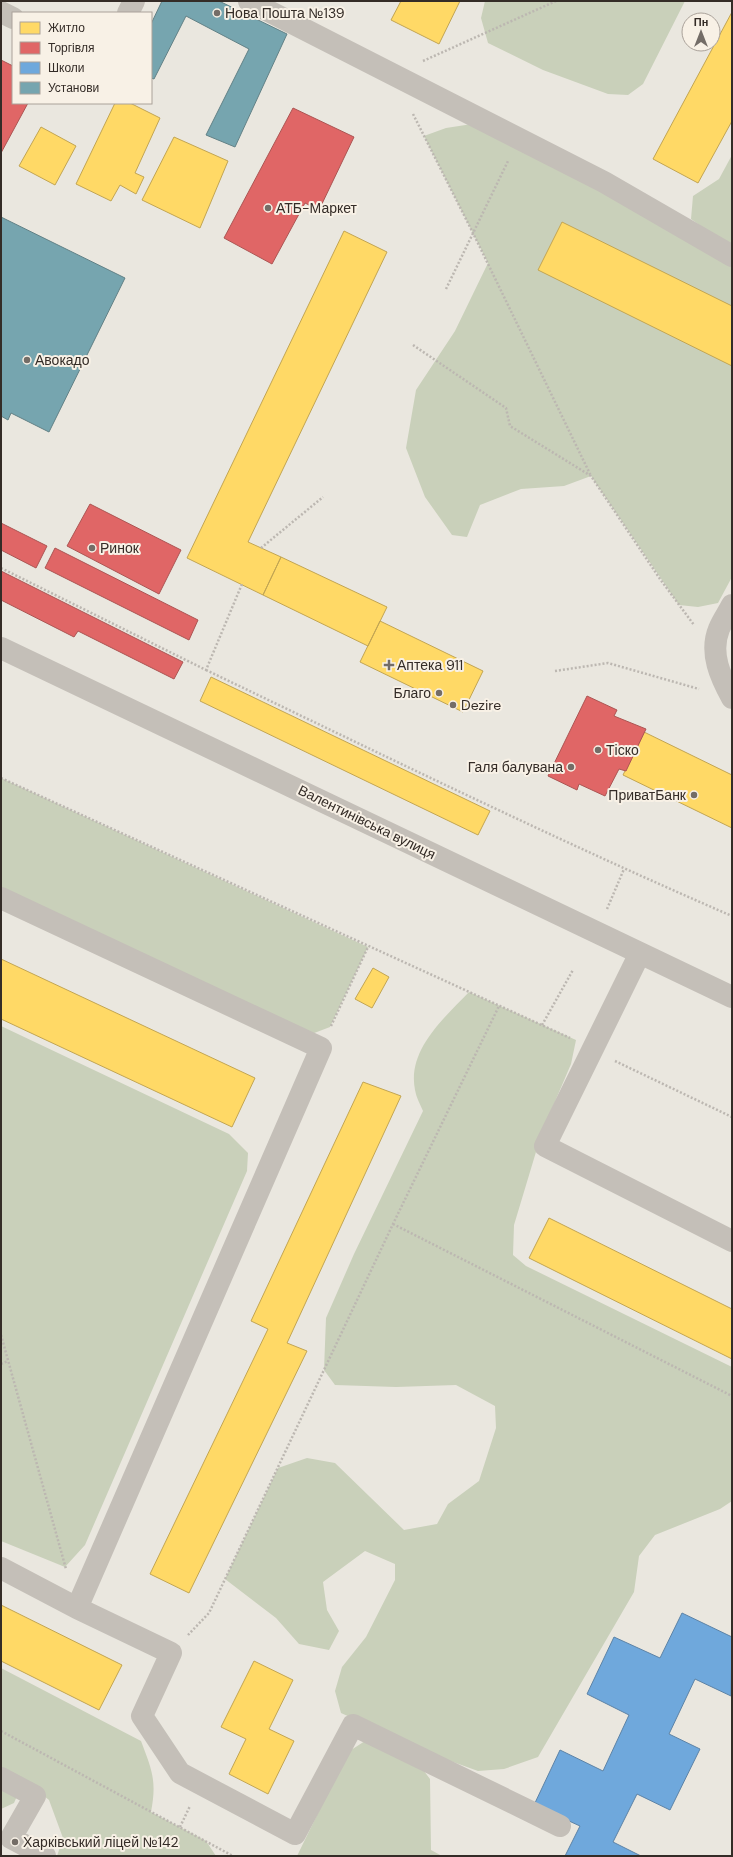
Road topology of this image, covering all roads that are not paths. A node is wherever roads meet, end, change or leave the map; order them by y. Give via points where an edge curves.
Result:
1 (134, 1) edge
2 (250, 1) edge
3 (1, 12) edge
4 (128, 12) edge
5 (12, 18) edge
6 (732, 256) edge
7 (732, 605) edge
8 (1, 648) edge
9 (732, 698) edge
10 (1, 898) edge
11 (640, 953) junction
12 (732, 997) edge
13 (732, 1241) edge
14 (1, 1568) edge
15 (77, 1608) junction
16 (1, 1778) edge
17 (560, 1826) dead end
18 (45, 1856) edge

1 - 4 street
2 - 6 street via 604,182
3 - 5 street
7 - 9 street via 718,630 716,654 721,678
8 - 11 street, Валентинівська вулиця
10 - 15 street via 320,1048
11 - 12 street, Валентинівська вулиця
11 - 13 street via 544,1146
14 - 15 street
15 - 17 street via 171,1653 142,1716 180,1773 295,1834 353,1725
16 - 18 street via 35,1796 11,1838

